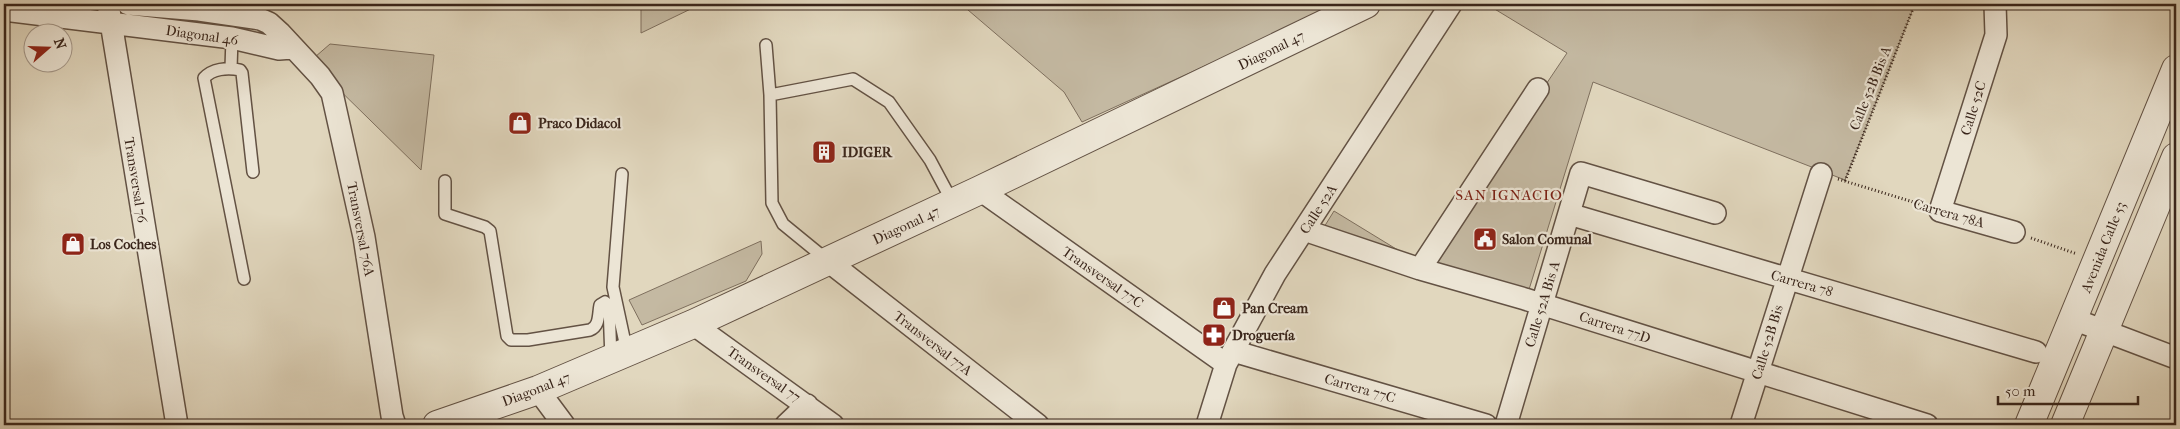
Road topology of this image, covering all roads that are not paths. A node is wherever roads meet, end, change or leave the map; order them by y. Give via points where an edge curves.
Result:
1 (128, 4) edge
2 (1366, 4) edge
3 (1451, 4) edge
4 (1995, 4) edge
5 (4, 10) edge
6 (199, 10) junction
7 (109, 14) edge
8 (198, 34) junction
9 (232, 38) junction
10 (766, 45) dead end
11 (292, 48) junction
12 (231, 68) junction
13 (2176, 69) edge
14 (1538, 89) dead end
15 (770, 95) junction
16 (2176, 157) edge
17 (253, 172) dead end
18 (622, 174) dead end
19 (1821, 174) road end
20 (445, 181) dead end
21 (980, 190) junction
22 (954, 203) junction
23 (1940, 211) joint
24 (1715, 213) dead end
25 (1569, 214) junction
26 (1304, 230) junction
27 (2014, 232) road end
28 (828, 261) junction
29 (1420, 269) junction
30 (1787, 278) junction
31 (244, 279) dead end
32 (1542, 304) junction
33 (2073, 319) junction
34 (693, 324) junction
35 (2104, 331) junction
36 (2036, 352) dead end
37 (619, 355) junction
38 (1229, 357) junction
39 (2176, 358) edge
40 (1758, 372) junction
41 (538, 390) junction
42 (807, 405) junction
43 (1425, 417) edge
44 (177, 425) edge
45 (395, 425) edge
46 (437, 425) edge
47 (564, 425) edge
48 (786, 425) edge
49 (833, 425) edge
50 (1038, 425) edge
51 (1207, 425) edge
52 (1486, 425) edge
53 (1506, 425) edge
54 (1741, 425) edge
55 (1927, 425) edge
56 (2029, 425) edge
57 (2064, 425) edge

1 - 6 street, Transversal 76A
2 - 21 street, Diagonal 47
3 - 26 street, Calle 52A
4 - 23 street, Calle 52C via 1996,34
5 - 7 street, Diagonal 46
6 - 8 street
6 - 11 street, Transversal 76A via 260,19 269,23
7 - 8 street, Diagonal 46
7 - 44 street, Transversal 76
8 - 9 street, Diagonal 46
9 - 11 street, Diagonal 46 via 279,49
9 - 12 lane
10 - 15 lane
11 - 45 street, Transversal 76A via 332,93 364,237
12 - 17 lane via 242,73
12 - 31 lane via 209,72 204,78
13 - 33 street, Avenida Calle 53
14 - 29 street
15 - 22 lane via 853,79 889,102 930,160
15 - 28 lane via 772,203 783,224
16 - 35 street
18 - 37 lane via 613,287
19 - 30 street, Calle 52B Bis
20 - 37 lane via 445,214 490,231 507,336 512,340 528,340 590,330 597,324 600,305 605,302 609,306
21 - 22 street, Diagonal 47
21 - 38 street, Transversal 77C
22 - 28 street, Diagonal 47
23 - 27 street, Carrera 78A
24 - 25 street, Calle 52A Bis A via 1581,173
25 - 30 street, Carrera 78
25 - 32 street, Calle 52A Bis A
26 - 29 street, Carrera 77D
26 - 38 street, Calle 52A via 1275,274
28 - 34 street, Diagonal 47
28 - 50 street, Transversal 77A
29 - 32 street, Carrera 77D
30 - 36 street, Carrera 78
30 - 40 street, Calle 52B Bis
32 - 40 street, Carrera 77D
32 - 53 street, Calle 52A Bis A
33 - 35 street
33 - 56 street, Avenida Calle 53
34 - 37 street, Diagonal 47
34 - 42 street, Transversal 77
35 - 39 street
35 - 57 street
37 - 41 street, Diagonal 47
38 - 43 street, Carrera 77C
38 - 51 street, Calle 52A
40 - 54 street, Calle 52B Bis
40 - 55 street, Carrera 77D
41 - 46 street, Diagonal 47
41 - 47 street
42 - 48 street
42 - 49 street, Transversal 77
43 - 52 street, Carrera 77C

